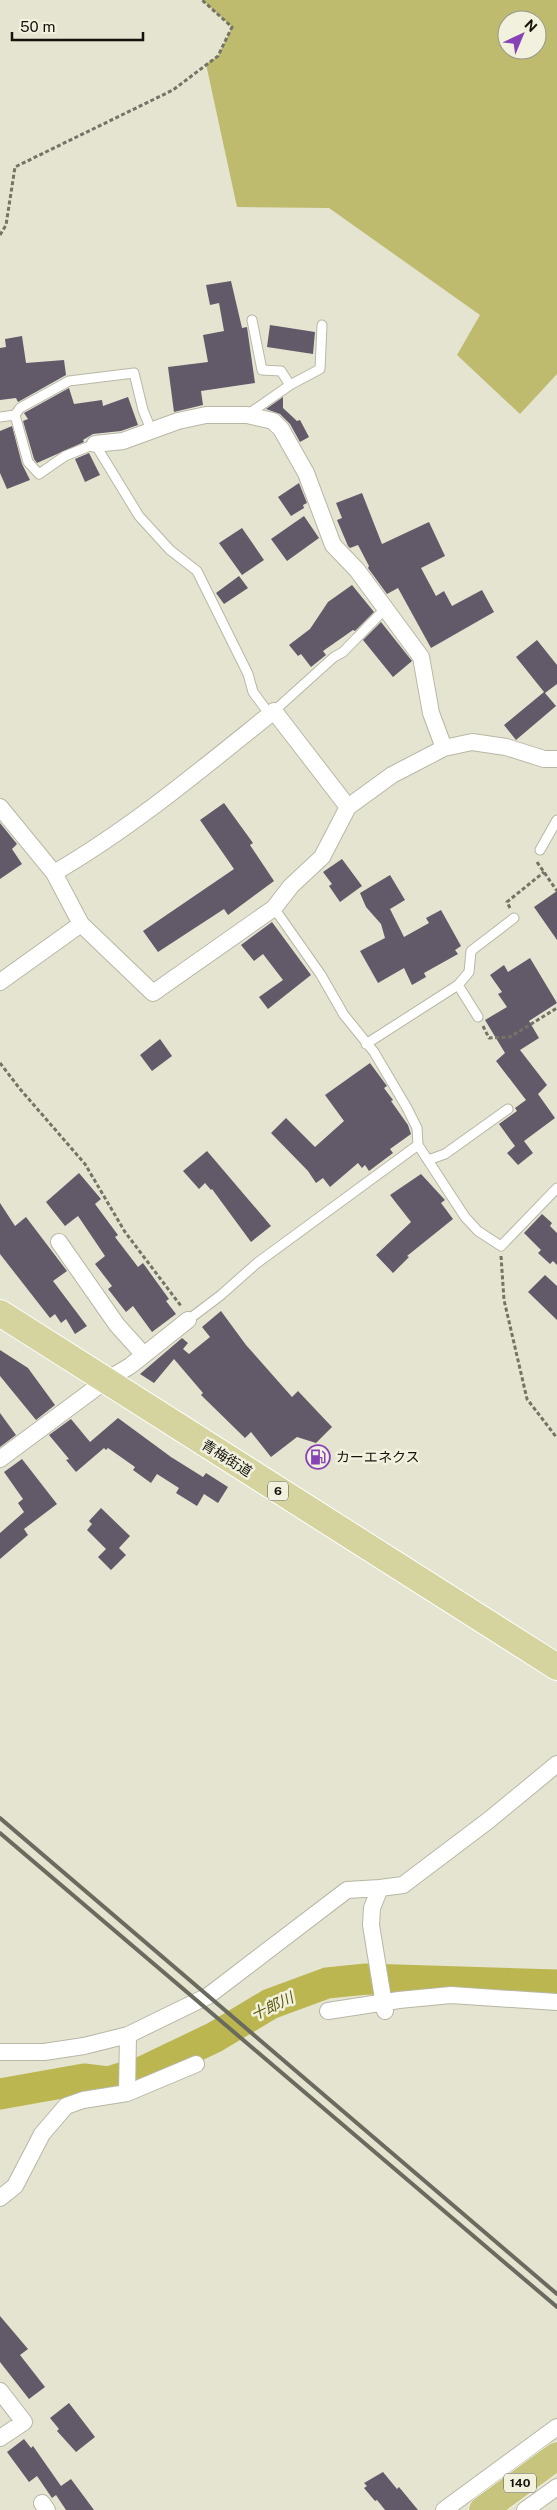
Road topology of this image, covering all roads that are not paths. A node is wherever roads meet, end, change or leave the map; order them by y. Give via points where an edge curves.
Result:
1 (252, 320) dead end
2 (322, 325) dead end
3 (290, 384) junction
4 (15, 415) junction
5 (247, 415) junction
6 (0, 417) edge
7 (152, 432) junction
8 (95, 444) junction
9 (385, 609) junction
10 (272, 713) junction
11 (444, 748) junction
12 (557, 759) edge
13 (0, 807) edge
14 (348, 807) junction
15 (557, 820) edge
16 (540, 850) road end
17 (54, 873) junction
18 (274, 908) junction
19 (514, 918) road end
20 (81, 924) junction
21 (0, 982) edge
22 (458, 985) junction
23 (478, 1017) road end
24 (366, 1044) junction
25 (508, 1110) dead end
26 (418, 1145) junction
27 (428, 1160) junction
28 (557, 1188) edge
29 (59, 1242) dead end
30 (0, 1313) edge
31 (188, 1320) joint
32 (144, 1355) junction
33 (105, 1380) junction
34 (0, 1459) edge
35 (557, 1667) edge
36 (557, 1764) edge
37 (380, 1888) junction
38 (557, 2002) edge
39 (384, 2003) junction
40 (328, 2011) dead end
41 (129, 2039) junction
42 (0, 2052) edge
43 (196, 2064) dead end
44 (127, 2093) junction
45 (0, 2198) edge
46 (0, 2391) edge
47 (557, 2427) edge
48 (0, 2438) edge
49 (557, 2456) edge
50 (557, 2487) edge
51 (444, 2510) edge
52 (483, 2510) edge
53 (526, 2510) edge

1 - 3 lane via 262,370 281,371
2 - 3 lane via 320,369
3 - 5 lane
4 - 6 lane
4 - 7 lane via 20,408 69,381 134,373
4 - 8 lane via 28,462 39,474 65,456
5 - 7 street via 206,415 178,421
5 - 9 street via 273,422 282,429 306,474 333,545 357,570
7 - 8 street via 124,441
8 - 10 lane via 139,516 170,550 198,571 248,674 253,692
9 - 10 lane via 343,652
9 - 11 street via 421,657 431,713
10 - 14 street
10 - 17 street via 172,792 82,857
11 - 12 street via 472,742 506,747 544,759
11 - 14 street via 387,778
13 - 17 street
14 - 18 street via 322,857 291,886
15 - 16 lane
17 - 20 street
18 - 20 street via 153,993
18 - 24 lane
19 - 22 lane via 471,951 469,972
20 - 21 street
22 - 23 lane
22 - 24 lane
24 - 26 lane via 407,1108 417,1128
25 - 27 lane via 445,1154
26 - 27 lane
26 - 31 lane via 257,1263
27 - 28 lane via 465,1217 478,1232 501,1246
29 - 32 street via 117,1325
30 - 33 main road, 青梅街道 / 6
31 - 32 street
32 - 33 street
33 - 34 street
33 - 35 main road, 青梅街道 / 6
36 - 37 street via 403,1885
37 - 39 street via 372,1908 371,1926
37 - 41 street via 347,1890 208,1996
38 - 39 street via 451,1996
39 - 40 street
41 - 42 street via 44,2052
41 - 44 street
43 - 44 street
44 - 45 street via 66,2106 42,2134 15,2186
46 - 48 street via 24,2422
47 - 51 street
49 - 52 highway, 140
50 - 53 street

